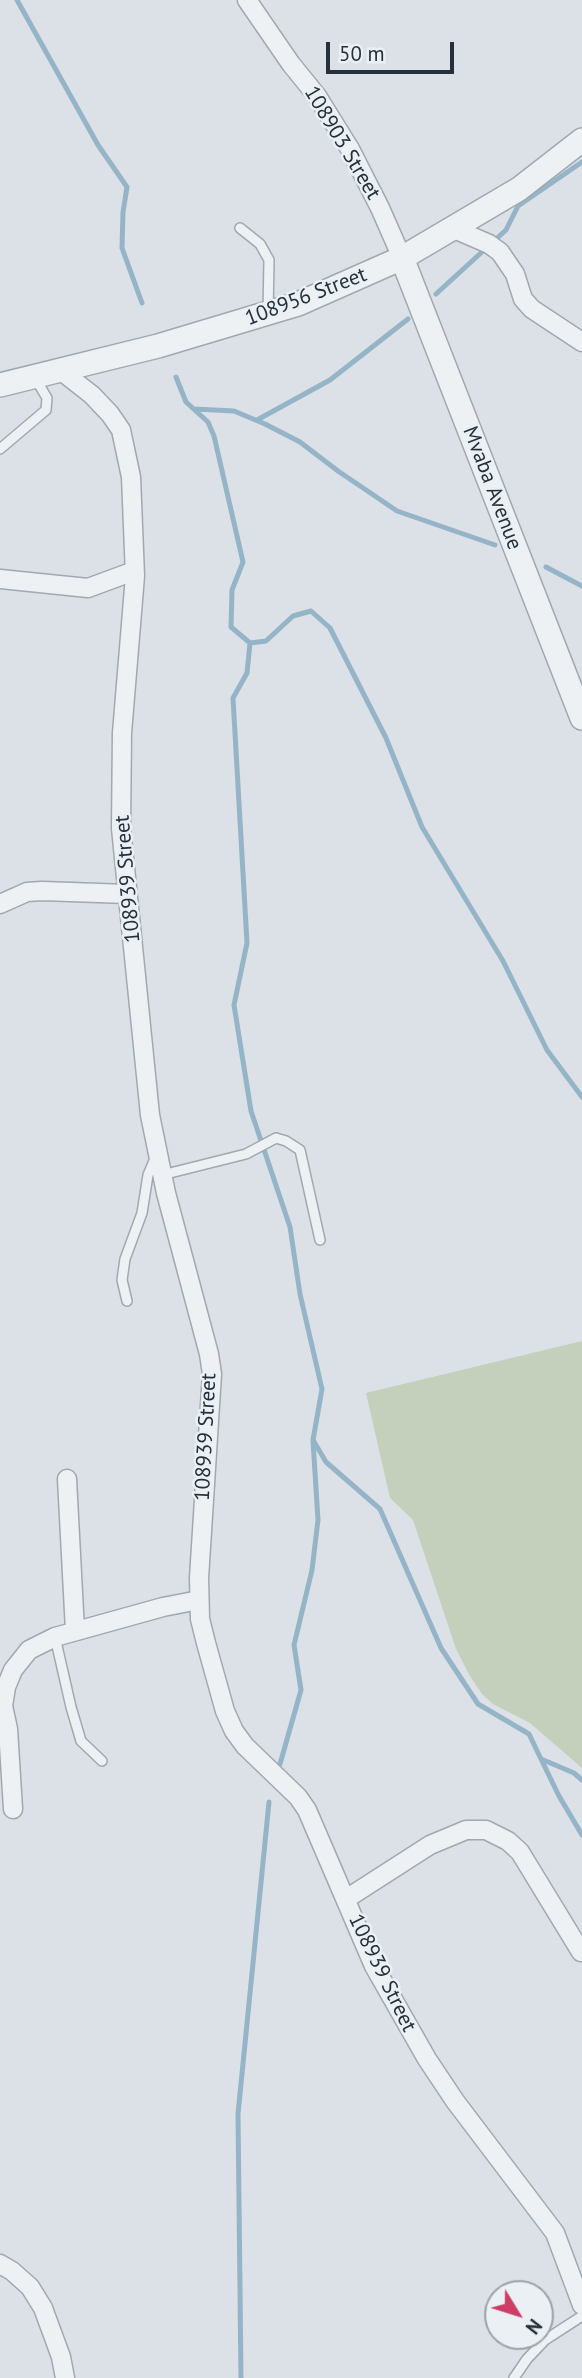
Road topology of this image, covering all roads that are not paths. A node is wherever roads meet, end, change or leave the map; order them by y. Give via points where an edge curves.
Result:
1 (247, 0) edge
2 (582, 140) edge
3 (240, 228) dead end
4 (452, 228) junction
5 (402, 258) junction
6 (268, 314) junction
7 (582, 342) edge
8 (60, 370) junction
9 (34, 377) junction
10 (0, 385) edge
11 (0, 449) edge
12 (134, 571) junction
13 (0, 579) edge
14 (582, 718) edge
15 (127, 894) junction
16 (2, 902) edge
17 (157, 1154) junction
18 (162, 1175) junction
19 (320, 1240) dead end
20 (127, 1301) dead end
21 (67, 1479) dead end
22 (199, 1600) junction
23 (75, 1631) junction
24 (55, 1637) junction
25 (102, 1761) dead end
26 (13, 1809) dead end
27 (346, 1899) junction
28 (580, 1952) edge
29 (0, 2264) edge
30 (582, 2305) edge
31 (582, 2316) edge
32 (65, 2378) edge
33 (514, 2378) edge

1 - 5 street, 108903 Street via 350,149
2 - 4 street, 108956 Street via 519,189
3 - 6 lane via 260,243 269,260
4 - 5 street, 108956 Street
4 - 7 street via 500,252 532,309
5 - 6 street, 108956 Street
5 - 14 street, Mvaba Avenue
6 - 8 street, 108956 Street
8 - 9 street, 108956 Street
8 - 12 street, 108939 Street via 92,395 121,430 131,477
9 - 10 street, 108956 Street
9 - 11 lane via 47,398 46,410
12 - 13 street via 88,589
12 - 15 street, 108939 Street via 121,758
15 - 16 street via 42,891
15 - 17 street, 108939 Street
17 - 18 street, 108939 Street
17 - 20 lane via 125,1259 122,1280
18 - 19 lane via 246,1154 276,1138 286,1141 300,1150
18 - 22 street, 108939 Street via 212,1374
21 - 23 street
22 - 23 street
22 - 27 street, 108939 Street via 206,1643 234,1731 302,1804
23 - 24 street
24 - 25 lane via 81,1741
24 - 26 street via 29,1650 6,1687 3,1706
27 - 28 street via 430,1845 466,1830 486,1830 508,1840 520,1852
27 - 30 street, 108939 Street via 374,1966 427,2059 555,2233
29 - 32 street via 30,2287 43,2308
31 - 33 lane via 545,2340

